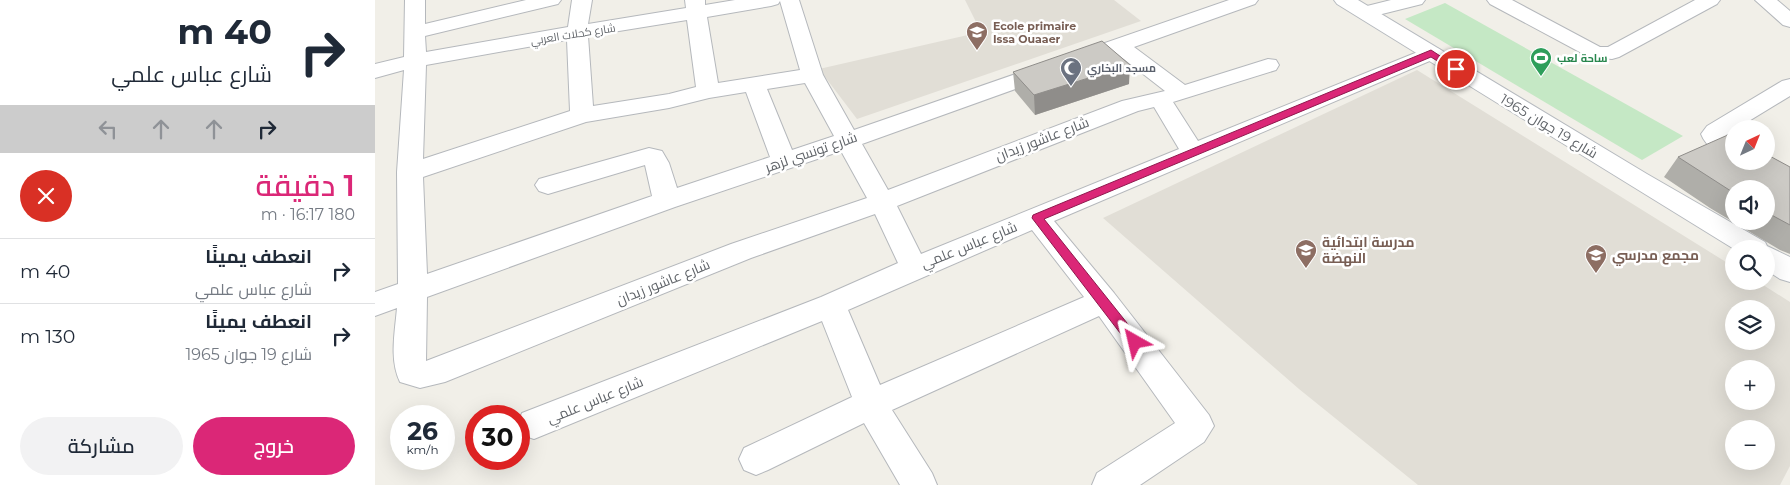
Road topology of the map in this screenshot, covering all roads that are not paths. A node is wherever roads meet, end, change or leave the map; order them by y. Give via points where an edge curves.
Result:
1 (415, 0) edge
2 (551, 0) edge
3 (583, 0) edge
4 (771, 0) edge
5 (789, 0) edge
6 (1248, 0) edge
7 (1344, 0) edge
8 (1415, 0) edge
9 (1497, 0) edge
10 (1710, 0) edge
11 (1765, 0) edge
12 (695, 6) edge
13 (1366, 12) junction
14 (1790, 22) edge
15 (416, 32) junction
16 (577, 34) junction
17 (1118, 45) junction
18 (1431, 53) junction
19 (415, 60) junction
20 (1268, 65) dead end
21 (375, 71) edge
22 (812, 75) junction
23 (753, 84) junction
24 (1790, 86) edge
25 (709, 91) junction
26 (1171, 96) junction
27 (582, 115) junction
28 (1732, 120) edge
29 (1725, 124) edge
30 (848, 140) junction
31 (1725, 146) edge
32 (1193, 152) junction
33 (784, 161) junction
34 (410, 172) junction
35 (548, 185) dead end
36 (666, 201) junction
37 (881, 202) junction
38 (1037, 218) junction
39 (1740, 240) edge
40 (1775, 262) edge
41 (914, 268) junction
42 (1790, 271) edge
43 (413, 292) junction
44 (1104, 301) junction
45 (375, 304) edge
46 (831, 305) junction
47 (871, 404) junction
48 (534, 424) dead end
49 (757, 460) dead end
50 (919, 485) edge
51 (1110, 485) edge

1 - 15 street, شارع عاشور زيدان
2 - 15 street
3 - 16 street
4 - 12 street, شارع كحلات العربي
5 - 22 street
6 - 17 street, شارع تونسي لزهر
7 - 13 street, شارع 19 جوان 1965
8 - 13 street
9 - 10 street via 1586,48 1604,54 1612,53
11 - 14 street
12 - 16 street, شارع كحلات العربي
12 - 25 street
13 - 18 street, شارع 19 جوان 1965
15 - 19 street, شارع عاشور زيدان
16 - 19 street, شارع كحلات العربي
16 - 27 street
17 - 26 street
17 - 30 street, شارع تونسي لزهر
18 - 32 street, شارع عباس علمي
18 - 39 street, شارع 19 جوان 1965
19 - 21 street, شارع كحلات العربي
19 - 34 street, شارع عاشور زيدان
20 - 26 street, شارع عاشور زيدان
22 - 23 street
22 - 30 street
23 - 25 street
23 - 33 street
24 - 28 street
25 - 27 street
26 - 32 street
26 - 37 street, شارع عاشور زيدان via 1130,106
27 - 34 street
29 - 31 street via 1713,134
30 - 33 street, شارع تونسي لزهر
30 - 37 street
32 - 38 street, شارع عباس علمي
33 - 36 street, شارع تونسي لزهر
34 - 43 street, شارع عاشور زيدان
35 - 36 street via 649,156 657,163
36 - 43 street, شارع تونسي لزهر
37 - 41 street
37 - 43 street, شارع عاشور زيدان via 741,251 424,375 411,372 409,351
38 - 41 street, شارع عباس علمي
38 - 44 street
40 - 42 street
41 - 46 street, شارع عباس علمي
43 - 45 street, شارع تونسي لزهر
44 - 47 street
44 - 51 street via 1197,426
46 - 47 street
46 - 48 street, شارع عباس علمي
47 - 49 street
47 - 50 street

